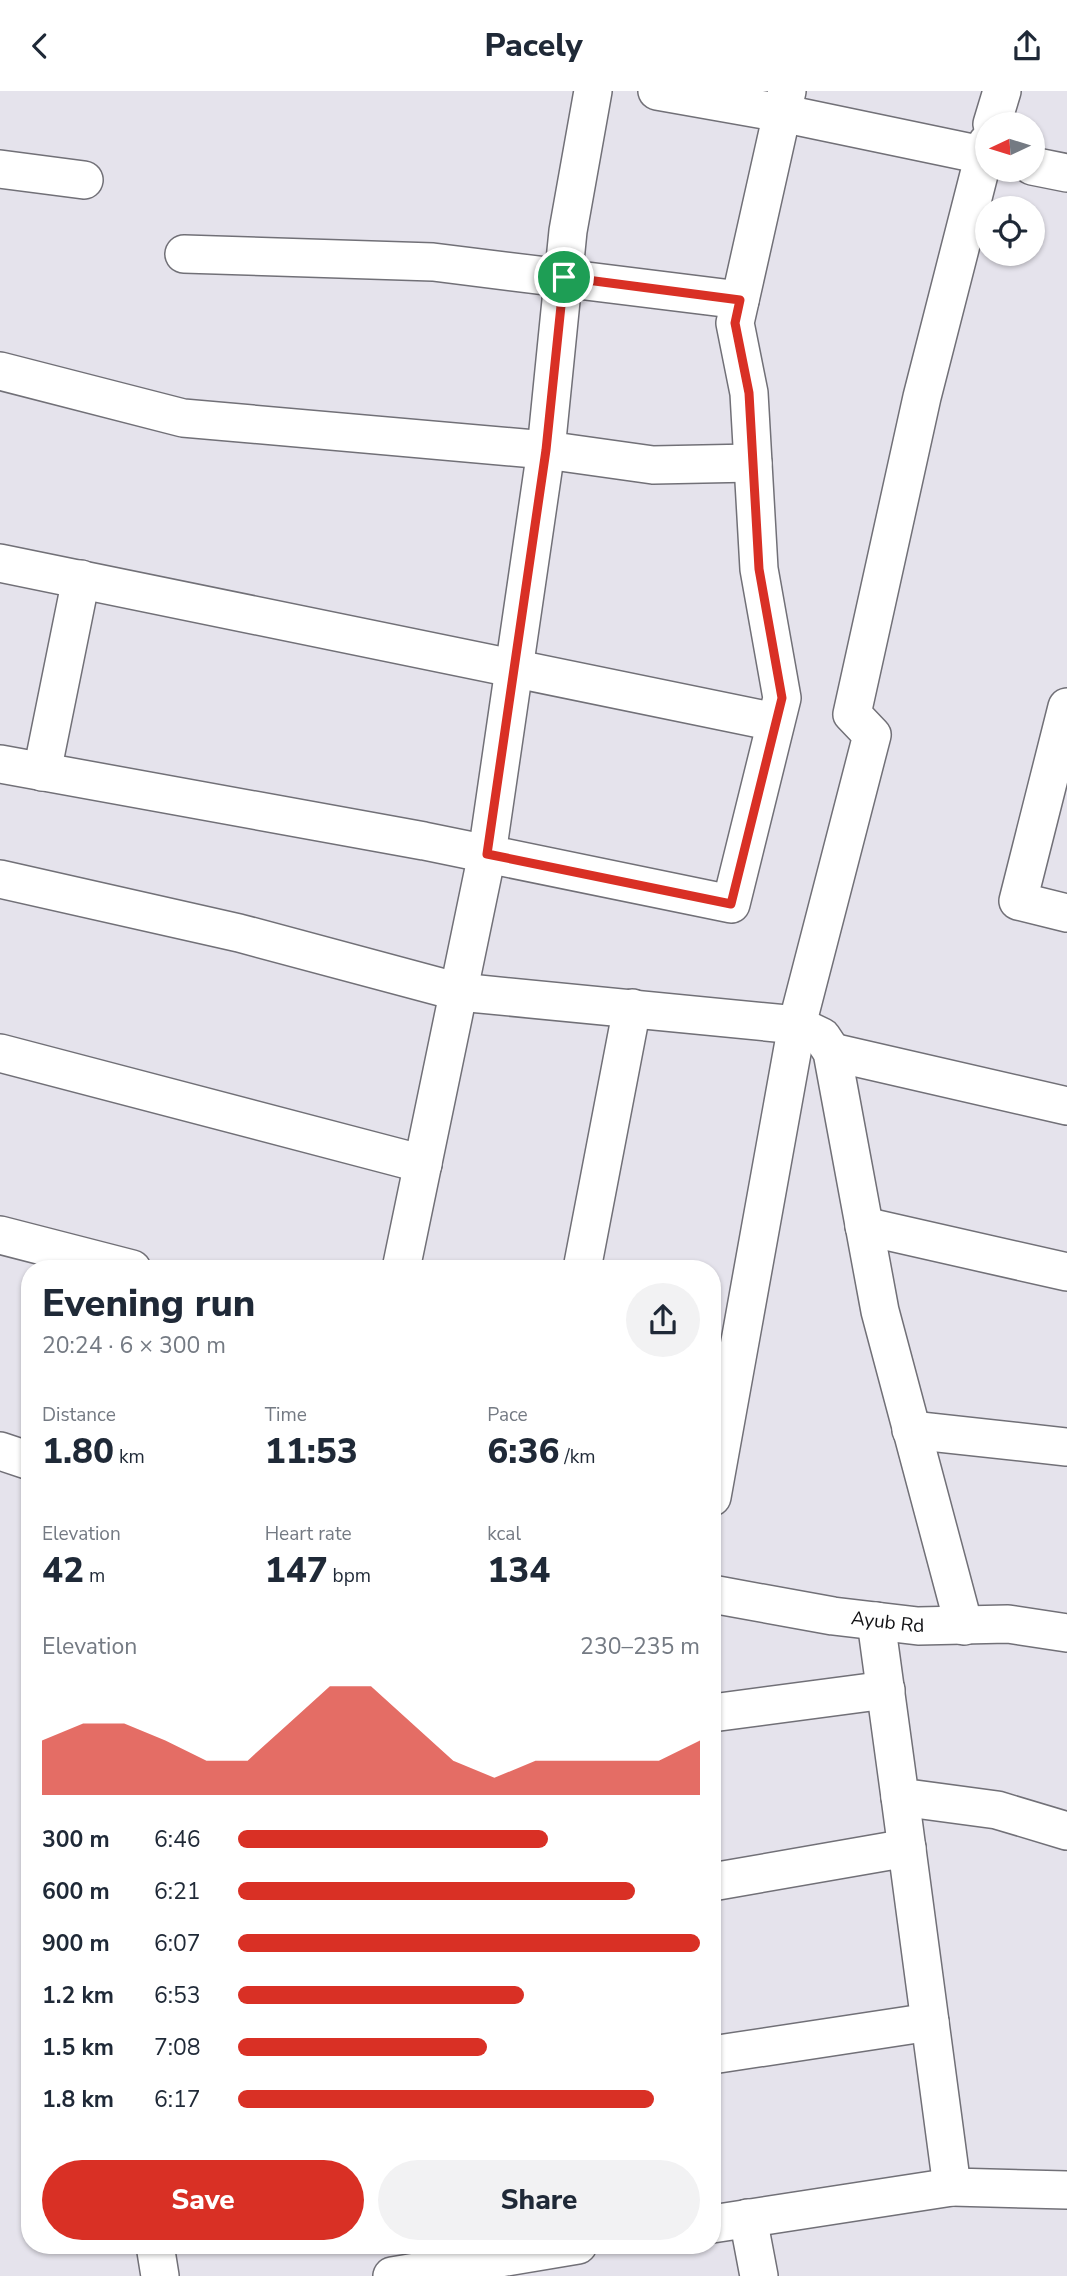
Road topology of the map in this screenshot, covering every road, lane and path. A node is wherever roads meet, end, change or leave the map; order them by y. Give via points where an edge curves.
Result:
1 (593, 91) edge
2 (657, 91) edge
3 (1002, 91) edge
4 (784, 102) edge
5 (996, 112) edge
6 (975, 142) edge
7 (0, 169) edge
8 (1045, 169) edge
9 (1067, 173) edge
10 (84, 180) dead end
11 (977, 182) edge
12 (184, 254) dead end
13 (564, 277) junction
14 (740, 300) junction
15 (0, 371) edge
16 (546, 450) junction
17 (753, 463) junction
18 (0, 563) edge
19 (81, 579) junction
20 (515, 668) junction
21 (1067, 707) edge
22 (775, 722) junction
23 (1062, 744) edge
24 (0, 764) edge
25 (42, 772) junction
26 (487, 854) junction
27 (0, 879) edge
28 (1067, 913) edge
29 (459, 992) junction
30 (632, 1008) junction
31 (797, 1025) junction
32 (832, 1052) junction
33 (0, 1053) edge
34 (1067, 1106) edge
35 (423, 1164) junction
36 (864, 1226) junction
37 (0, 1235) edge
38 (97, 1260) edge
39 (403, 1260) edge
40 (584, 1260) edge
41 (1067, 1272) edge
42 (911, 1430) junction
43 (721, 1447) edge
44 (1067, 1447) edge
45 (0, 1451) edge
46 (21, 1458) edge
47 (721, 1595) edge
48 (876, 1621) junction
49 (964, 1626) junction
50 (1067, 1633) edge
51 (886, 1690) junction
52 (721, 1712) edge
53 (900, 1797) junction
54 (1067, 1831) edge
55 (907, 1848) junction
56 (721, 1880) edge
57 (930, 2022) junction
58 (721, 2054) edge
59 (952, 2187) junction
60 (1067, 2190) edge
61 (748, 2218) junction
62 (721, 2222) edge
63 (156, 2254) edge
64 (530, 2254) edge
65 (503, 2259) edge
66 (160, 2276) edge
67 (392, 2276) edge
68 (759, 2276) edge

1 - 13 street
2 - 4 street
3 - 5 street
4 - 6 street
4 - 14 street
7 - 10 street
8 - 9 street
11 - 31 street via 922,397 852,714 872,735
12 - 13 street via 433,262
13 - 14 street
13 - 16 street
14 - 17 street via 735,323 749,393
15 - 16 street via 183,418
16 - 17 street via 653,465
16 - 20 street
17 - 22 street via 759,569 782,698
18 - 19 street
19 - 20 street
19 - 25 street
20 - 22 street
20 - 26 street
21 - 23 street
22 - 26 street via 731,904
23 - 28 street via 1017,901
24 - 25 street
25 - 26 street
26 - 29 street
27 - 29 street via 239,933
29 - 30 street
29 - 35 street
30 - 31 street
30 - 40 street
31 - 32 street via 822,1037
31 - 43 street
32 - 34 street
32 - 36 street
33 - 35 street
35 - 39 street
36 - 41 street
36 - 42 street
37 - 38 street
42 - 44 street
42 - 49 street
45 - 46 street
47 - 48 street, Ayub Rd
48 - 49 street, Ayub Rd
48 - 51 street
49 - 50 street, Ayub Rd via 1008,1624
51 - 52 street
51 - 53 street
53 - 54 street via 997,1810
53 - 55 street
55 - 56 street
55 - 57 street
57 - 58 street
57 - 59 street
59 - 60 street
59 - 61 street
61 - 62 street
61 - 68 street
63 - 66 street
64 - 65 street
65 - 67 street

